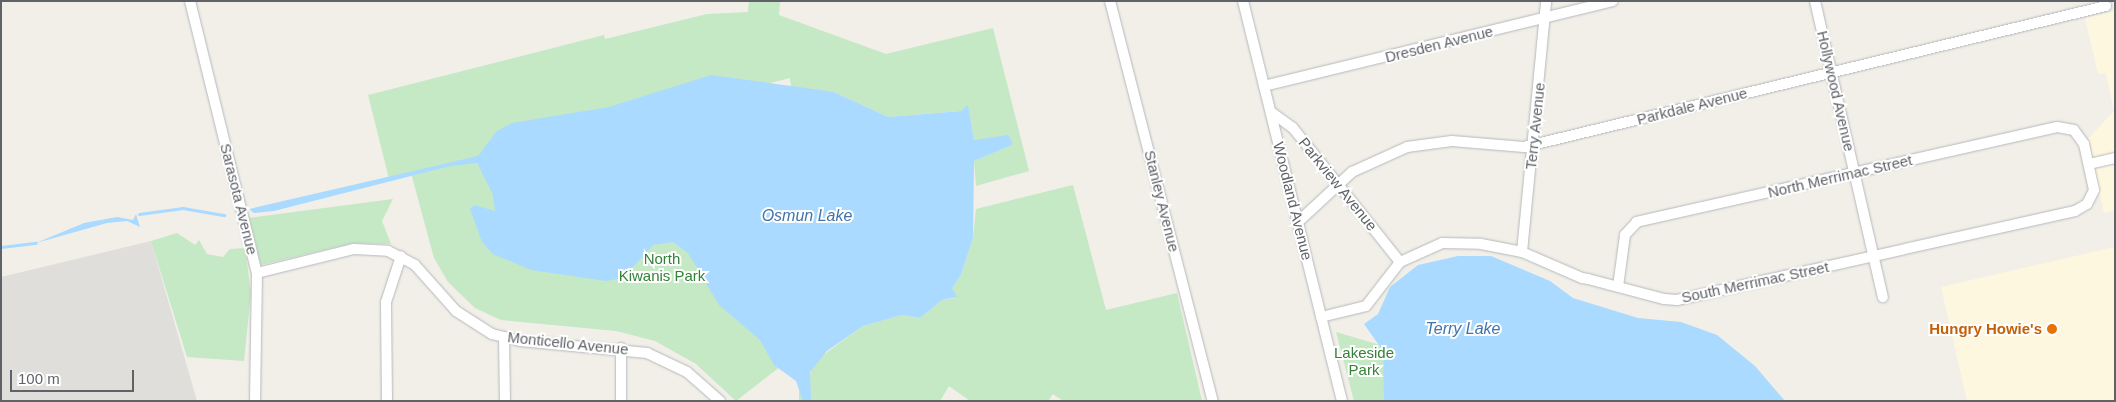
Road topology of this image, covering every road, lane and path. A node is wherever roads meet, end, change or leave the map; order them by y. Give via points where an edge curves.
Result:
1 (190, 1) edge
2 (1110, 1) edge
3 (1242, 1) edge
4 (1546, 1) edge
5 (1613, 1) edge
6 (1815, 1) edge
7 (2106, 6) dead end
8 (1546, 18) junction
9 (1832, 72) junction
10 (1264, 86) junction
11 (1271, 112) junction
12 (1533, 145) junction
13 (2115, 158) edge
14 (2089, 164) junction
15 (1855, 172) junction
16 (1337, 183) junction
17 (1298, 222) junction
18 (1522, 252) junction
19 (401, 256) junction
20 (1874, 256) junction
21 (1400, 262) junction
22 (257, 272) junction
23 (1618, 287) junction
24 (1883, 297) dead end
25 (1321, 317) junction
26 (504, 337) junction
27 (621, 348) junction
28 (255, 401) edge
29 (387, 401) edge
30 (504, 401) edge
31 (622, 401) edge
32 (720, 401) edge
33 (1214, 401) edge
34 (1342, 401) edge

1 - 22 street, Sarasota Avenue
2 - 33 street, Stanley Avenue
3 - 10 street, Woodland Avenue
4 - 8 street, Terry Avenue
5 - 8 street, Dresden Avenue
6 - 9 street, Hollywood Avenue
7 - 9 street, Parkdale Avenue
8 - 10 street, Dresden Avenue
8 - 12 street, Terry Avenue
9 - 12 street, Parkdale Avenue
9 - 15 street, Hollywood Avenue
10 - 11 street, Woodland Avenue
11 - 16 street, Parkview Avenue via 1293,128
11 - 17 street, Woodland Avenue
12 - 16 street, Parkdale Avenue via 1427,143 1373,159
12 - 18 street, Terry Avenue
13 - 14 street
14 - 15 street, North Merrimac Street via 2080,136 2060,127
14 - 20 street, South Merrimac Street via 2093,192 2079,209
15 - 20 street, Hollywood Avenue
15 - 23 street, North Merrimac Street via 1634,223 1624,235
16 - 17 street, Parkdale Avenue
16 - 21 street, Parkview Avenue
17 - 25 street, Woodland Avenue
18 - 21 street, South Merrimac Street via 1448,243 1419,250
18 - 23 street, South Merrimac Street via 1577,276
19 - 22 street via 354,249
19 - 26 street, Monticello Avenue via 421,270 460,314
19 - 29 street via 386,302
20 - 23 street, South Merrimac Street via 1677,300
20 - 24 street, Hollywood Avenue
21 - 25 street, South Merrimac Street via 1366,306
22 - 28 street, Sarasota Avenue
25 - 34 street, Woodland Avenue
26 - 27 street, Monticello Avenue
26 - 30 street
27 - 31 street
27 - 32 street, Monticello Avenue via 675,365

